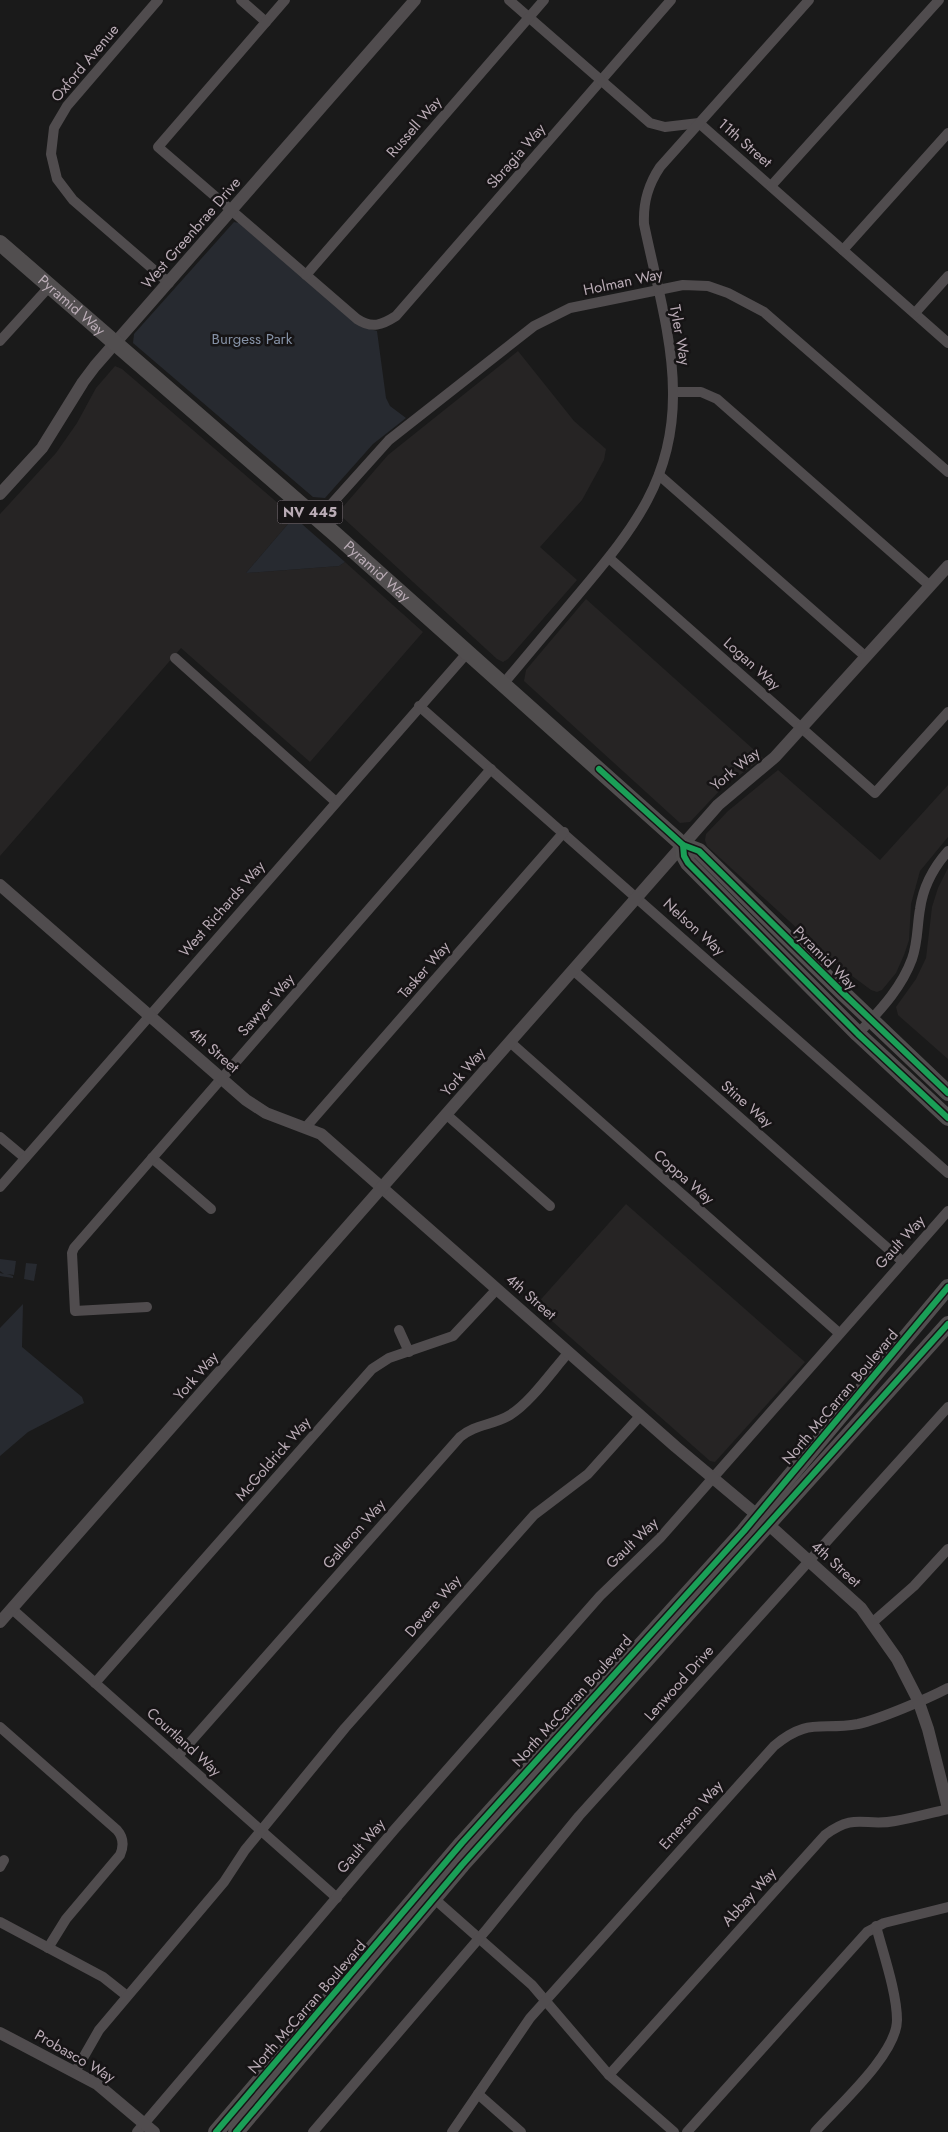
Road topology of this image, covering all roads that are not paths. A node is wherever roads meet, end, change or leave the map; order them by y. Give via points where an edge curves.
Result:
1 (158, 0) edge
2 (241, 0) edge
3 (285, 0) edge
4 (415, 0) edge
5 (509, 0) edge
6 (544, 0) edge
7 (671, 0) edge
8 (809, 0) edge
9 (939, 0) edge
10 (529, 18) junction
11 (266, 22) junction
12 (601, 80) junction
13 (700, 123) junction
14 (948, 133) edge
15 (771, 186) junction
16 (232, 210) junction
17 (0, 243) edge
18 (843, 250) junction
19 (306, 275) junction
20 (948, 276) edge
21 (169, 284) junction
22 (50, 286) junction
23 (657, 290) junction
24 (915, 313) junction
25 (0, 341) edge
26 (948, 343) edge
27 (115, 344) junction
28 (673, 392) junction
29 (948, 472) edge
30 (659, 474) junction
31 (0, 494) edge
32 (318, 519) junction
33 (609, 558) junction
34 (948, 566) edge
35 (930, 586) junction
36 (468, 652) junction
37 (866, 657) junction
38 (175, 658) dead end
39 (504, 684) junction
40 (419, 706) junction
41 (948, 712) edge
42 (802, 729) junction
43 (491, 769) junction
44 (336, 802) junction
45 (564, 832) junction
46 (683, 845) junction
47 (948, 851) edge
48 (0, 885) edge
49 (637, 896) junction
50 (572, 970) junction
51 (149, 1016) junction
52 (871, 1020) junction
53 (858, 1034) junction
54 (510, 1042) junction
55 (221, 1078) junction
56 (948, 1093) edge
57 (447, 1115) junction
58 (948, 1118) edge
59 (306, 1127) junction
60 (0, 1137) edge
61 (25, 1158) junction
62 (152, 1158) junction
63 (948, 1173) edge
64 (0, 1186) edge
65 (382, 1188) junction
66 (550, 1206) dead end
67 (211, 1210) dead end
68 (948, 1211) edge
69 (902, 1261) junction
70 (948, 1287) edge
71 (497, 1289) junction
72 (148, 1307) dead end
73 (948, 1310) edge
74 (948, 1324) edge
75 (399, 1330) dead end
76 (839, 1333) junction
77 (937, 1336) junction
78 (409, 1352) junction
79 (569, 1352) junction
80 (948, 1407) edge
81 (640, 1416) junction
82 (714, 1478) junction
83 (763, 1520) junction
84 (948, 1549) edge
85 (809, 1561) junction
86 (12, 1609) junction
87 (0, 1622) edge
88 (872, 1622) junction
89 (95, 1683) junction
90 (948, 1688) edge
91 (918, 1700) junction
92 (0, 1726) edge
93 (178, 1756) junction
94 (948, 1809) edge
95 (261, 1830) junction
96 (429, 1894) junction
97 (337, 1898) junction
98 (948, 1907) edge
99 (0, 1922) edge
100 (876, 1926) junction
101 (480, 1937) junction
102 (48, 1948) junction
103 (127, 1996) junction
104 (545, 2000) junction
105 (0, 2033) edge
106 (75, 2072) junction
107 (609, 2075) junction
108 (478, 2094) junction
109 (145, 2129) edge
110 (216, 2132) edge
111 (236, 2132) edge
112 (313, 2132) edge
113 (452, 2132) edge
114 (521, 2132) edge
115 (674, 2132) edge
116 (687, 2132) edge
117 (815, 2132) edge

1 - 21 street, Oxford Avenue via 67,106 54,128 51,154 58,179 73,200
2 - 11 street
3 - 11 street
4 - 16 street, West Greenbrae Drive
5 - 10 street, 11th Street
6 - 10 street, Russell Way
7 - 12 street, Sbragia Way
8 - 13 street, Tyler Way
9 - 15 street
10 - 12 street, 11th Street
10 - 19 street, Russell Way
11 - 16 street via 158,147
12 - 13 street, 11th Street via 650,123 665,127
12 - 19 street, Sbragia Way via 396,316 378,326 366,325
13 - 15 street, 11th Street
13 - 23 street, Tyler Way via 653,178 639,211
14 - 18 street
15 - 18 street, 11th Street
16 - 19 street
16 - 21 street, West Greenbrae Drive
17 - 22 main road, Pyramid Way / NV 445
18 - 24 street, 11th Street
20 - 24 street
21 - 27 street, West Greenbrae Drive
22 - 25 street
22 - 27 main road, Pyramid Way / NV 445
23 - 28 street, Tyler Way via 669,350
23 - 29 street, Holman Way via 683,285 708,286 764,312
23 - 32 street, Holman Way via 570,308 534,326 389,440
24 - 26 street, 11th Street
27 - 31 street, West Greenbrae Drive via 82,382 42,448
27 - 32 main road, Pyramid Way / NV 445
28 - 30 street, Tyler Way via 670,430
28 - 35 street via 700,392 718,399
30 - 33 street, Tyler Way via 637,521
30 - 37 street
32 - 36 main road, Pyramid Way / NV 445
33 - 39 street, Tyler Way
33 - 42 street, Logan Way
34 - 35 street, York Way
35 - 37 street, York Way
36 - 39 main road, Pyramid Way / NV 445
36 - 40 street, West Richards Way
37 - 42 street, York Way
38 - 44 street
39 - 46 main road, Pyramid Way / NV 445
40 - 43 street, Nelson Way
40 - 44 street, West Richards Way
41 - 42 street, Logan Way via 874,793
42 - 46 street, York Way via 775,757 718,805
43 - 45 street, Nelson Way
43 - 55 street, Sawyer Way
44 - 51 street, West Richards Way
45 - 49 street, Nelson Way
45 - 59 street, Tasker Way
46 - 49 street, York Way
46 - 52 main road, Pyramid Way / NV 445 via 699,851
46 - 53 main road, Pyramid Way / NV 445 via 688,864
47 - 52 street via 934,868 922,896 911,962 895,992
48 - 51 street, 4th Street
49 - 50 street, York Way
49 - 63 street, Nelson Way
50 - 54 street, York Way
50 - 69 street, Stine Way
51 - 55 street, 4th Street
51 - 61 street, West Richards Way
52 - 53 street
52 - 56 main road, Pyramid Way / NV 445
53 - 58 main road, Pyramid Way / NV 445
54 - 57 street, York Way
54 - 76 street, Coppa Way
55 - 59 street, 4th Street via 254,1106
55 - 62 street, Sawyer Way
57 - 65 street, York Way
57 - 66 street
59 - 65 street, 4th Street via 321,1134
60 - 61 street
61 - 64 street, West Richards Way
62 - 67 street
62 - 72 street, Sawyer Way via 72,1253 75,1311
65 - 71 street, 4th Street
65 - 86 street, York Way
68 - 69 street, Gault Way
69 - 76 street, Gault Way
70 - 83 main road, North McCarran Boulevard
71 - 78 street, McGoldrick Way via 453,1336
71 - 79 street, 4th Street
73 - 77 main road
74 - 77 main road, North McCarran Boulevard
75 - 78 street
76 - 82 street, Gault Way
77 - 83 main road, North McCarran Boulevard
78 - 89 street, McGoldrick Way via 389,1358 372,1370
79 - 81 street, 4th Street
79 - 93 street, Galleron Way via 515,1412 501,1420 475,1426 460,1436
80 - 85 street, Lenwood Drive
81 - 82 street, 4th Street
81 - 95 street, Devere Way via 588,1474 534,1515 346,1728
82 - 83 street, 4th Street
82 - 97 street, Gault Way via 660,1538 600,1596
83 - 85 street, 4th Street
83 - 96 main road, North McCarran Boulevard via 462,1843
84 - 88 street via 914,1586
85 - 88 street, 4th Street
85 - 101 street, Lenwood Drive via 579,1816
86 - 87 street, York Way
86 - 89 street, Courtland Way
88 - 91 street, 4th Street via 897,1659
89 - 93 street, Courtland Way
90 - 91 street, Emerson Way
91 - 94 street, 4th Street
91 - 104 street, Emerson Way via 870,1720 846,1725 811,1726 783,1738
92 - 102 street via 117,1830 123,1844 120,1855 66,1918
93 - 95 street, Courtland Way
94 - 107 street, Abbay Way via 894,1822 854,1821 825,1835
95 - 97 street, Courtland Way
95 - 103 street, Devere Way via 224,1882
96 - 101 street
96 - 110 main road, North McCarran Boulevard
96 - 111 main road, North McCarran Boulevard
97 - 109 street, Gault Way
98 - 100 street
99 - 102 street
100 - 116 street via 860,1939
100 - 117 street via 897,2011 896,2033 886,2053
101 - 104 street
101 - 112 street, Lenwood Drive
102 - 103 street via 103,1977
103 - 106 street, Devere Way via 99,2030
104 - 107 street
104 - 108 street, Emerson Way
105 - 106 street, Probasco Way
106 - 109 street, Probasco Way via 97,2084
107 - 115 street
108 - 113 street, Emerson Way
108 - 114 street

